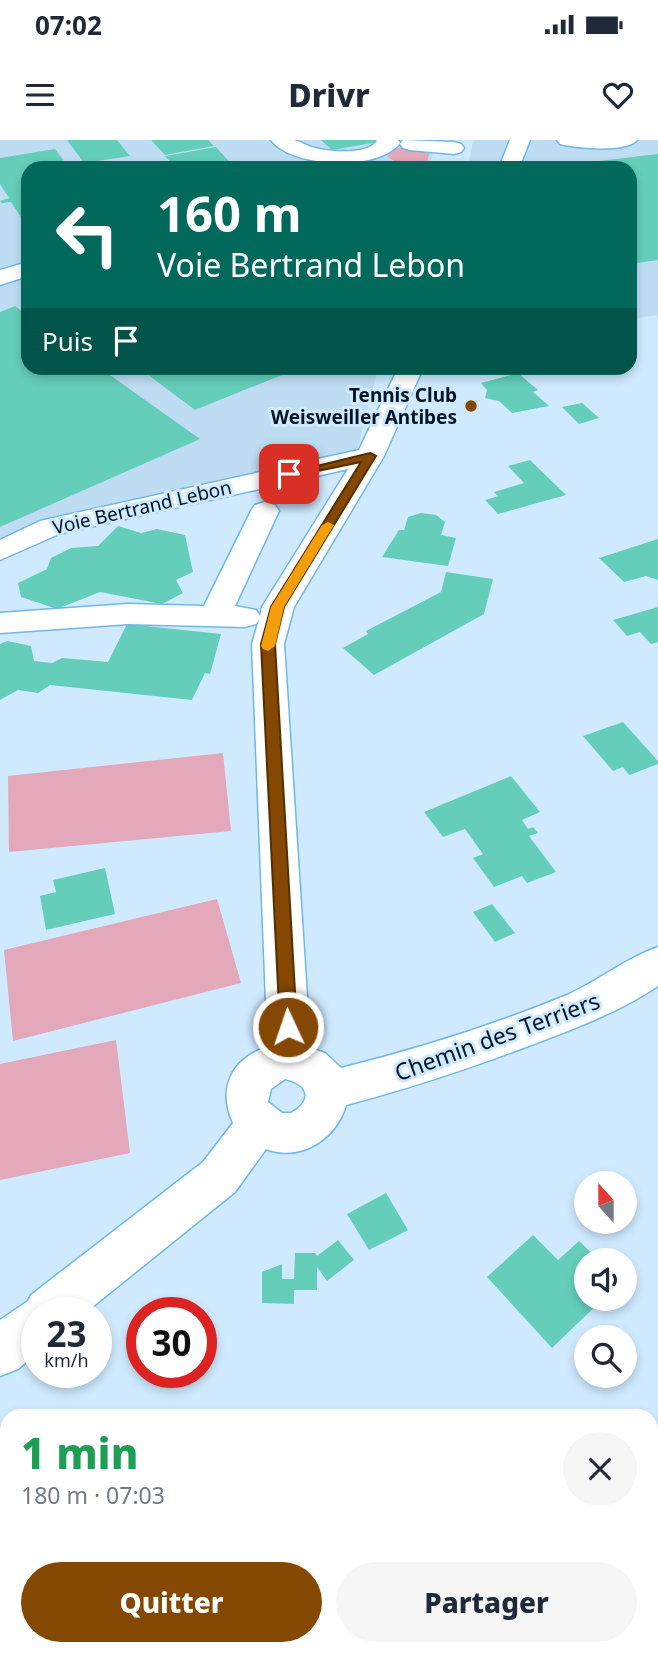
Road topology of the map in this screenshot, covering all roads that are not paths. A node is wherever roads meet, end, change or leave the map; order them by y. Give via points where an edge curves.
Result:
1 (267, 140) edge
2 (281, 140) edge
3 (387, 140) edge
4 (520, 140) edge
5 (567, 140) edge
6 (628, 140) edge
7 (409, 142) edge
8 (453, 152) edge
9 (289, 161) edge
10 (375, 161) edge
11 (512, 161) edge
12 (407, 375) edge
13 (370, 456) junction
14 (265, 511) dead end
15 (0, 551) edge
16 (219, 616) junction
17 (274, 619) junction
18 (0, 623) edge
19 (658, 964) edge
20 (284, 1060) junction
21 (328, 1090) junction
22 (258, 1123) junction
23 (67, 1297) edge
24 (21, 1335) edge
25 (0, 1351) edge

1 - 9 street
2 - 3 street via 301,152 324,156 371,153 384,149 390,143
4 - 11 street
5 - 6 street
7 - 8 street
7 - 10 street via 404,157
12 - 13 street
13 - 15 street, Voie Bertrand Lebon via 50,527
13 - 17 street
14 - 16 street via 219,606
16 - 17 street
16 - 18 street via 128,614
17 - 20 street via 268,644 288,1027
19 - 21 street, Chemin des Terriers via 625,988 560,1016 398,1073
20 - 21 street via 308,1065
20 - 22 street via 260,1070 247,1090 247,1102
21 - 22 street via 324,1112 306,1128 281,1133
22 - 23 street via 219,1177
24 - 25 street

